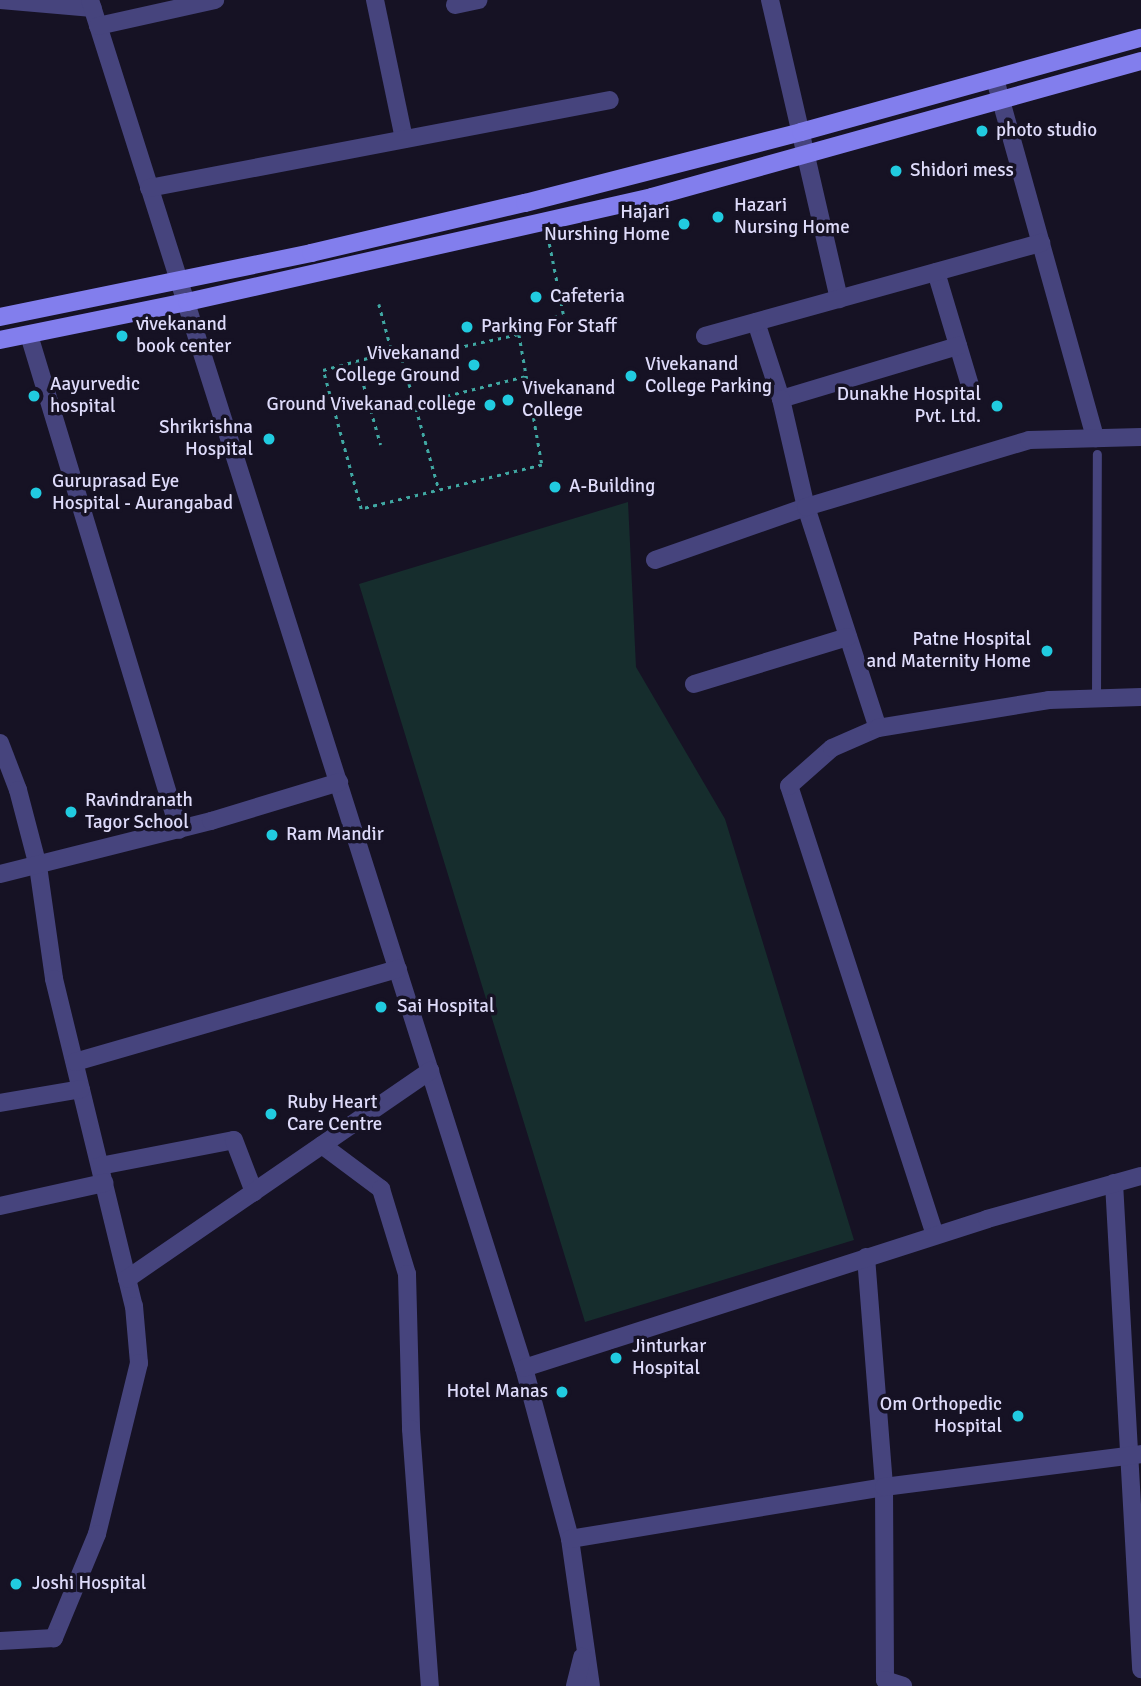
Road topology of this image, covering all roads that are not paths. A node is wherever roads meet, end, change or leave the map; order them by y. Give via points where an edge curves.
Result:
1 (0, 0) edge
2 (215, 0) edge
3 (375, 0) edge
4 (478, 0) edge
5 (770, 0) edge
6 (91, 4) edge
7 (455, 5) dead end
8 (98, 26) junction
9 (1141, 38) edge
10 (1141, 61) edge
11 (995, 79) junction
12 (1001, 99) junction
13 (610, 100) dead end
14 (801, 132) junction
15 (404, 139) junction
16 (805, 154) junction
17 (149, 188) junction
18 (1041, 243) junction
19 (936, 272) junction
20 (180, 281) junction
21 (839, 299) junction
22 (187, 302) junction
23 (0, 317) edge
24 (756, 322) junction
25 (29, 334) junction
26 (705, 337) dead end
27 (0, 340) edge
28 (958, 346) junction
29 (970, 385) dead end
30 (781, 399) junction
31 (1141, 437) edge
32 (1096, 446) junction
33 (806, 507) junction
34 (655, 560) dead end
35 (848, 637) junction
36 (694, 684) dead end
37 (1141, 697) edge
38 (1096, 699) junction
39 (878, 728) junction
40 (0, 743) edge
41 (339, 782) junction
42 (179, 830) junction
43 (38, 866) junction
44 (0, 874) edge
45 (398, 969) junction
46 (75, 1062) junction
47 (430, 1071) junction
48 (81, 1089) junction
49 (0, 1103) edge
50 (322, 1145) junction
51 (102, 1175) junction
52 (1141, 1176) edge
53 (1114, 1183) junction
54 (254, 1192) junction
55 (0, 1206) edge
56 (935, 1235) junction
57 (866, 1257) junction
58 (127, 1279) junction
59 (524, 1368) junction
60 (1135, 1455) edge
61 (884, 1487) junction
62 (570, 1539) junction
63 (0, 1642) edge
64 (584, 1650) junction
65 (1141, 1669) edge
66 (430, 1686) edge
67 (575, 1686) edge
68 (591, 1686) edge
69 (903, 1686) edge

1 - 6 street
2 - 8 street
3 - 15 street
4 - 7 street
5 - 14 street
6 - 8 street
8 - 17 street
9 - 11 street
10 - 12 street
11 - 12 street
11 - 14 street
12 - 16 street
12 - 18 street
13 - 15 street
14 - 16 street
14 - 20 street via 525,203
15 - 17 street
16 - 21 street
16 - 22 street via 652,197
17 - 20 street
18 - 19 street
18 - 32 street
19 - 21 street
19 - 28 street
20 - 22 street
20 - 23 street
21 - 24 street
22 - 25 street
22 - 41 street
24 - 26 street
24 - 30 street
25 - 27 street
25 - 42 street
28 - 29 street
28 - 30 street
30 - 33 street
31 - 32 street
32 - 33 street via 1029,440
32 - 38 lane
33 - 34 street
33 - 35 street
35 - 36 street
35 - 39 street
37 - 38 street
38 - 39 street via 1049,700
39 - 56 street via 832,748 789,786
40 - 43 street
41 - 42 street
41 - 45 street
42 - 43 street
43 - 44 street
43 - 46 street via 54,979
45 - 46 street
45 - 47 street
46 - 48 street
47 - 50 street
47 - 59 street
48 - 49 street
48 - 51 street
50 - 54 street
50 - 66 street via 381,1189 407,1274 411,1429
51 - 54 street via 234,1140
51 - 55 street
51 - 58 street
52 - 53 street
53 - 56 street
53 - 60 street
54 - 58 street
56 - 57 street
57 - 59 street
57 - 61 street
58 - 63 street via 139,1363 97,1534 54,1637
59 - 62 street
60 - 61 street
60 - 65 street
61 - 62 street
61 - 69 street via 886,1680
62 - 64 street
64 - 67 street
64 - 68 street

